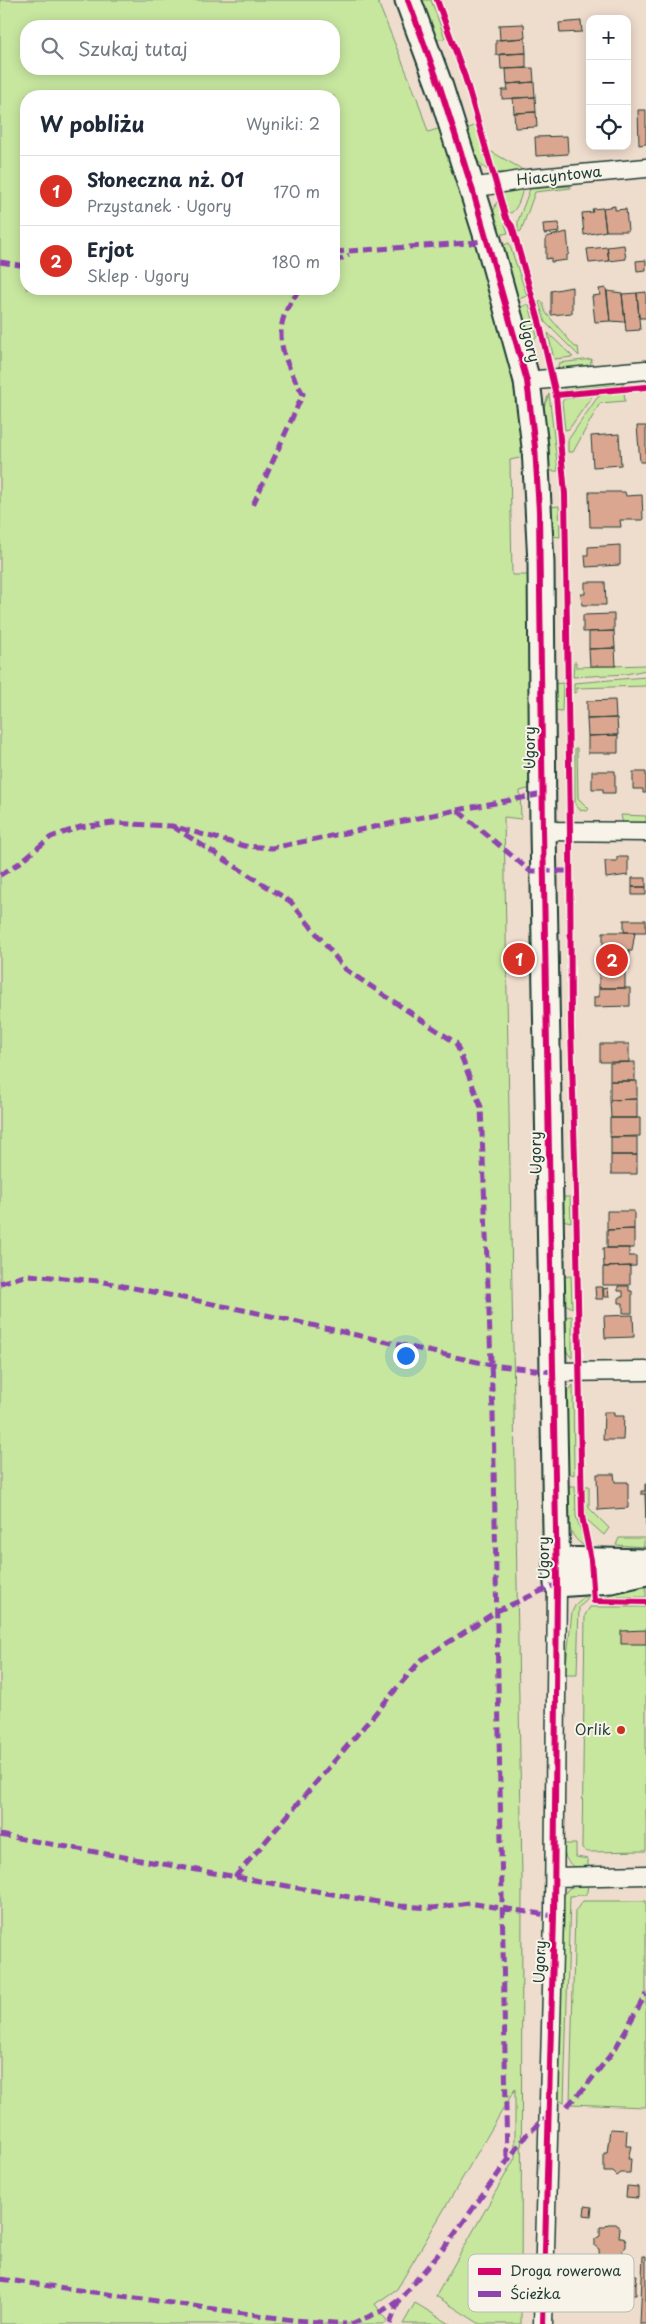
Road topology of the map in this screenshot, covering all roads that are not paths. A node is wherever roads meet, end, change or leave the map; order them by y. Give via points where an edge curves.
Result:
1 (408, 0) edge
2 (646, 168) edge
3 (472, 188) junction
4 (646, 370) edge
5 (527, 381) junction
6 (543, 832) junction
7 (646, 832) edge
8 (646, 1371) edge
9 (552, 1372) junction
10 (646, 1562) edge
11 (557, 1572) junction
12 (646, 1572) edge
13 (646, 1875) edge
14 (554, 1877) junction
15 (545, 2254) edge

1 - 3 street, Ugory via 440,86
2 - 3 street, Hiacyntowa via 527,179
3 - 5 street, Ugory
4 - 5 street
5 - 6 street, Ugory via 536,447 539,511
6 - 7 street
6 - 9 street, Ugory
8 - 9 street
9 - 11 street, Ugory
10 - 11 street
11 - 12 street via 611,1580
11 - 14 street, Ugory
13 - 14 street
14 - 15 street, Ugory

